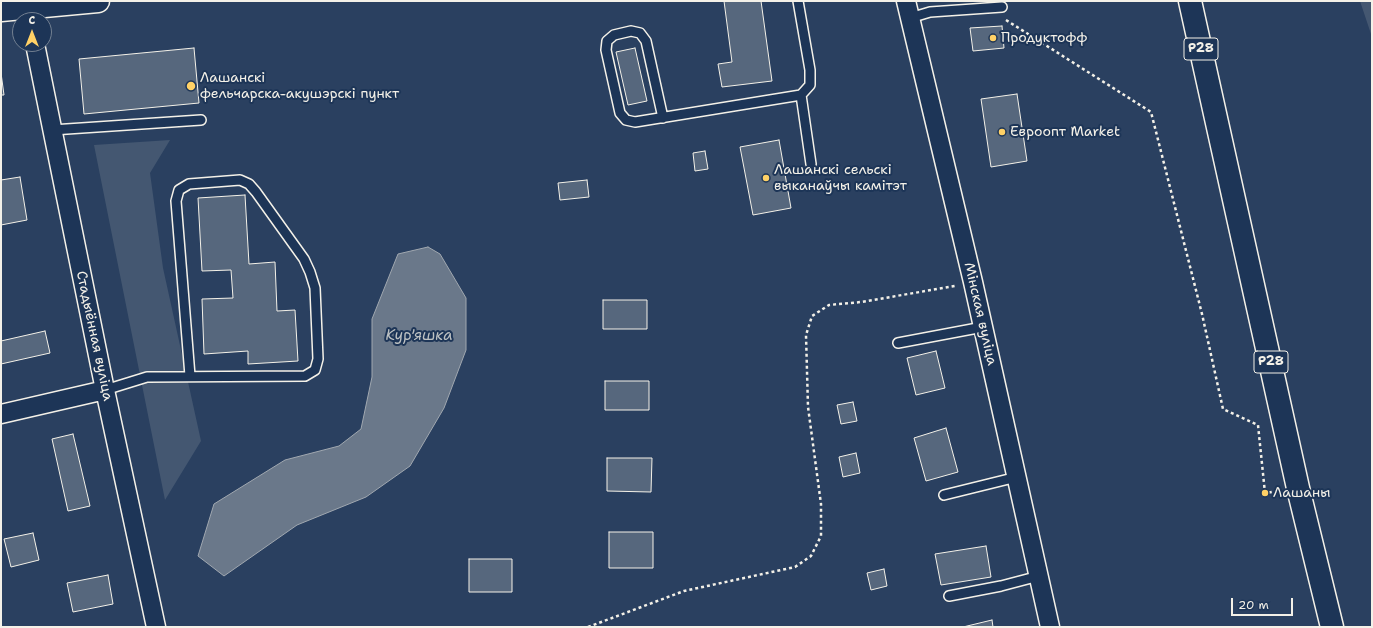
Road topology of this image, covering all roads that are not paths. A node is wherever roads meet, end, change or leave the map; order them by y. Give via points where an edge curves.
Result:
1 (98, 1) edge
2 (798, 1) edge
3 (1190, 1) edge
4 (1002, 7) road end
5 (28, 9) edge
6 (908, 9) edge
7 (1, 10) edge
8 (37, 52) edge
9 (801, 95) junction
10 (663, 118) junction
11 (201, 120) dead end
12 (52, 130) junction
13 (811, 164) dead end
14 (983, 326) junction
15 (898, 343) dead end
16 (190, 376) junction
17 (105, 390) junction
18 (1, 414) edge
19 (1016, 477) junction
20 (944, 495) dead end
21 (1039, 576) junction
22 (949, 596) dead end
23 (156, 627) edge
24 (1050, 627) edge
25 (1332, 627) edge

1 - 5 main road
2 - 9 lane via 810,70 810,85
3 - 25 main road, Р28 via 1298,488
4 - 6 lane via 930,12
5 - 7 main road
6 - 14 street, Мінская вуліца
8 - 12 street, Стадыённая вуліца
9 - 10 lane
9 - 13 lane
10 - 10 lane via 635,122 626,120 620,112 606,50 607,41 614,35 631,30 640,33 646,41
11 - 12 lane
12 - 17 street, Стадыённая вуліца
14 - 15 lane
14 - 19 street, Мінская вуліца
16 - 16 lane via 305,376 315,370 318,359 315,288 310,272 304,259 256,192 249,184 240,180 189,184 179,190 176,201
16 - 17 lane via 147,377
17 - 18 street
17 - 23 street, Стадыённая вуліца
19 - 20 lane
19 - 21 street, Мінская вуліца
21 - 22 lane
21 - 24 street, Мінская вуліца

